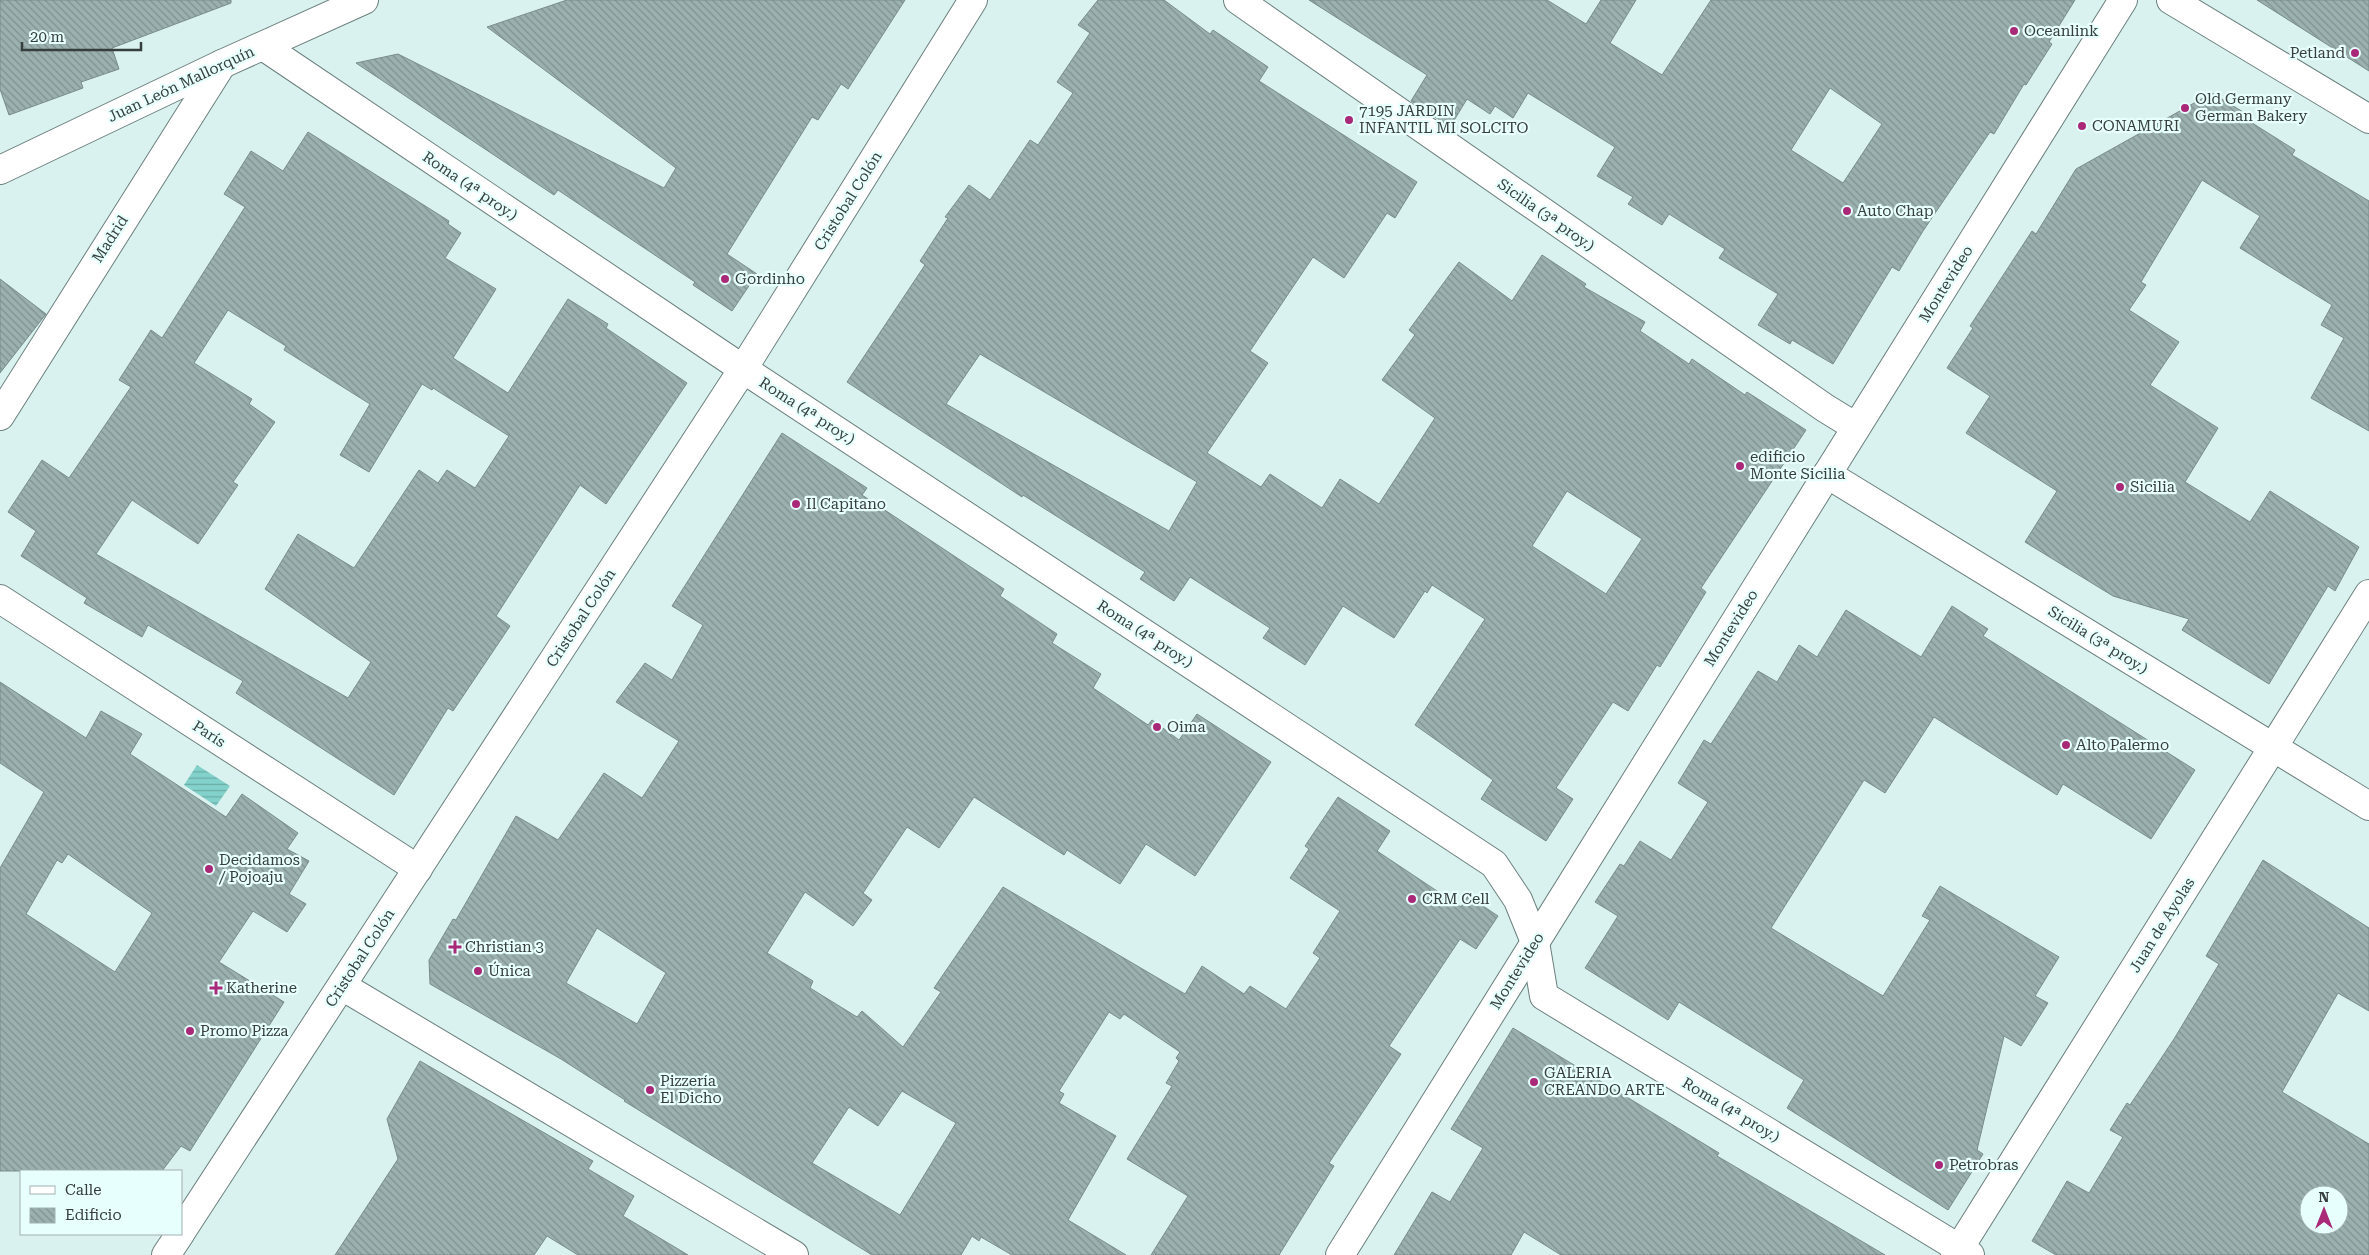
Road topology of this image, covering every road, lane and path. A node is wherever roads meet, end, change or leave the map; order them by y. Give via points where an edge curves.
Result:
1 (364, 0) edge
2 (973, 0) edge
3 (1238, 0) edge
4 (2122, 0) edge
5 (2171, 0) edge
6 (263, 46) junction
7 (222, 64) junction
8 (2369, 119) edge
9 (0, 170) edge
10 (743, 369) junction
11 (0, 416) edge
12 (1856, 428) junction
13 (1827, 474) junction
14 (2369, 594) edge
15 (0, 598) edge
16 (2273, 748) junction
17 (2369, 806) edge
18 (418, 869) junction
19 (1535, 942) junction
20 (342, 986) junction
21 (182, 1231) edge
22 (180, 1235) edge
23 (1962, 1253) edge
24 (166, 1255) edge
25 (794, 1255) edge
26 (1340, 1255) edge

1 - 6 street, Juan León Mallorquín
2 - 10 street, Cristobal Colón
3 - 12 street, Sicilia (3ª proy.)
4 - 12 street, Montevideo
5 - 8 street
6 - 7 street, Juan León Mallorquín
6 - 10 street, Roma (4ª proy.)
7 - 9 street, Juan León Mallorquín
7 - 11 street, Madrid
10 - 18 street, Cristobal Colón
10 - 19 street, Roma (4ª proy.) via 1494,864 1518,900
12 - 13 street, Montevideo
13 - 16 street, Sicilia (3ª proy.)
13 - 19 street, Montevideo
14 - 16 street, Juan de Ayolas
15 - 18 street, París
16 - 17 street, Sicilia (3ª proy.)
16 - 23 street, Juan de Ayolas
18 - 20 street, Cristobal Colón
19 - 23 street, Roma (4ª proy.) via 1544,996
19 - 26 street, Montevideo
20 - 21 street, Cristobal Colón
20 - 25 street
22 - 24 street, Cristobal Colón

